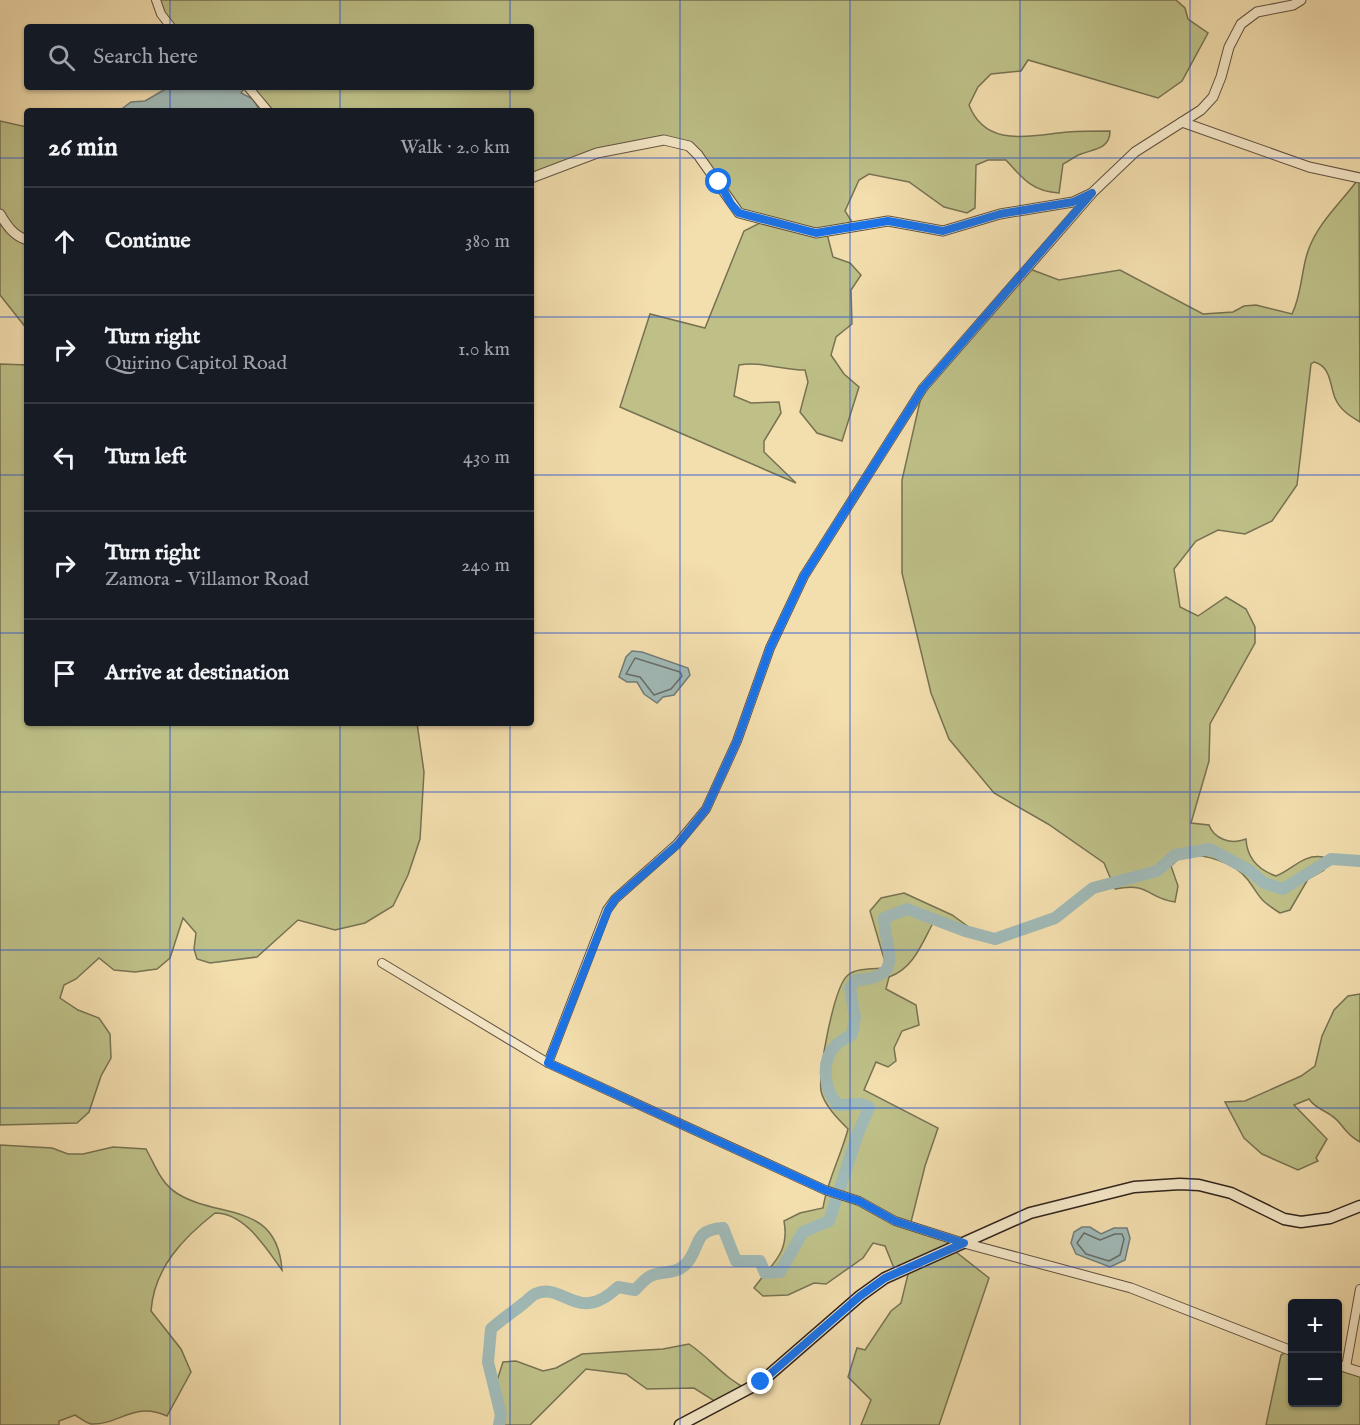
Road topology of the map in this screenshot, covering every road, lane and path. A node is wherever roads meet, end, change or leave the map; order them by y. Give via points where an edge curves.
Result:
1 (156, 0) edge
2 (1301, 0) edge
3 (169, 24) edge
4 (250, 90) edge
5 (266, 108) edge
6 (1182, 122) junction
7 (534, 177) edge
8 (1360, 178) edge
9 (1092, 193) junction
10 (0, 214) edge
11 (24, 238) edge
12 (382, 963) dead end
13 (548, 1063) junction
14 (1360, 1206) edge
15 (964, 1243) junction
16 (1360, 1289) edge
17 (1288, 1349) edge
18 (1342, 1366) edge
19 (1360, 1372) edge
20 (680, 1425) edge

1 - 3 street
2 - 6 street via 1257,12 1241,24 1213,97
4 - 5 street
6 - 8 street via 1308,167
6 - 9 street via 1135,152
7 - 9 street via 597,153 670,141 689,146 698,155 739,213 816,233 888,221 943,231 1000,214 1073,202
9 - 13 street via 923,388 843,511 804,576 770,648 737,741 706,809 678,844 615,899 608,910
10 - 11 street via 14,233
12 - 13 street
13 - 15 street via 895,1221
14 - 15 main road via 1330,1218 1302,1222 1284,1219 1231,1193 1199,1185 1134,1187 1030,1213
15 - 17 street via 1131,1288
15 - 20 main road via 885,1278 761,1382
16 - 18 street
18 - 19 street

